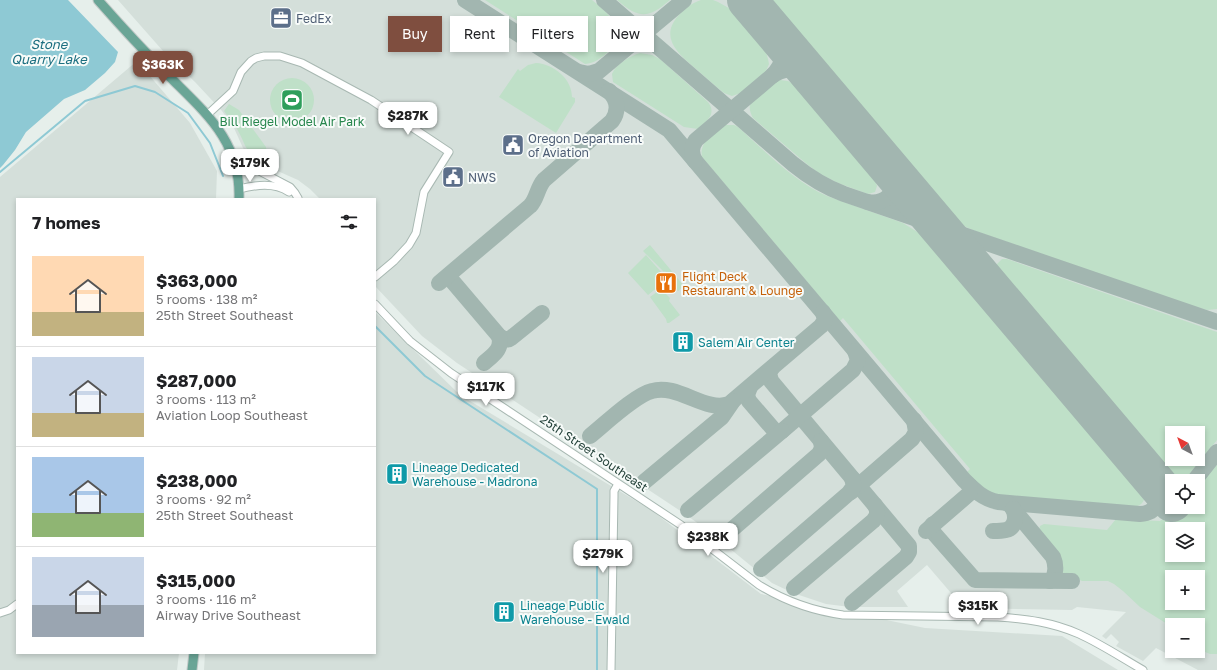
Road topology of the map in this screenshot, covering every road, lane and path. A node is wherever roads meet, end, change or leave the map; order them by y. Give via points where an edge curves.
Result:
1 (98, 0) edge
2 (207, 115) junction
3 (232, 155) junction
4 (239, 189) junction
5 (239, 198) edge
6 (298, 198) edge
7 (376, 277) edge
8 (376, 305) edge
9 (618, 484) junction
10 (16, 605) edge
11 (0, 613) edge
12 (194, 654) edge
13 (192, 670) edge
14 (611, 670) edge
15 (1143, 670) edge

1 - 2 main road
2 - 3 main road via 222,134
2 - 7 street via 233,91 241,72 251,61 264,56 280,56 302,63 372,100 449,152 424,192 416,233 408,246
3 - 4 main road
3 - 6 street via 290,187
4 - 5 main road
4 - 6 street via 259,185 272,186
8 - 9 street, 25th Street Southeast via 405,336 451,373
9 - 14 street via 614,490
9 - 15 street, 25th Street Southeast via 681,525 759,585 776,595 808,607 833,614 855,616 998,616 1035,620 1079,634
10 - 11 street
12 - 13 main road

